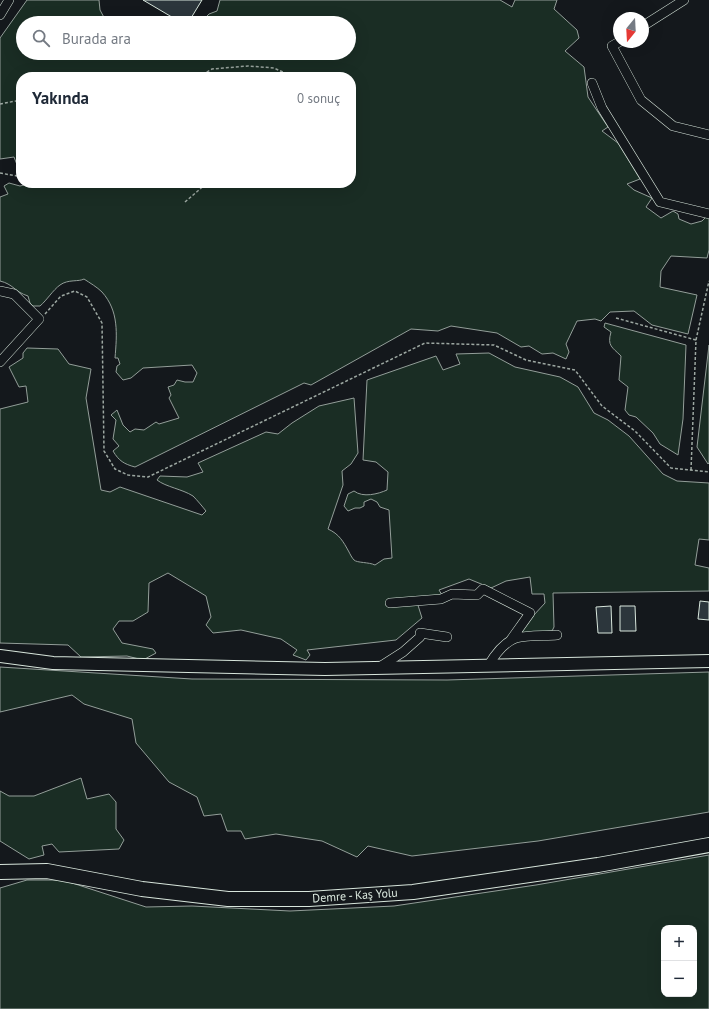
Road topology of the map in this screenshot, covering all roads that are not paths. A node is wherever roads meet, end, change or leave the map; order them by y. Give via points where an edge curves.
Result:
1 (9, 0) edge
2 (684, 0) edge
3 (0, 15) edge
4 (649, 22) edge
5 (613, 48) edge
6 (592, 83) dead end
7 (709, 135) edge
8 (709, 214) edge
9 (0, 292) edge
10 (0, 362) edge
11 (390, 603) dead end
12 (557, 635) dead end
13 (447, 637) dead end
14 (510, 641) junction
15 (0, 656) edge
16 (709, 661) edge
17 (488, 666) junction
18 (378, 668) junction
19 (709, 845) edge
20 (0, 872) edge

1 - 3 street
2 - 4 street
5 - 7 street via 641,100 673,126
6 - 8 street via 602,108 660,202
9 - 10 street via 14,294 39,320
11 - 14 street via 441,599 452,594 477,596 483,589 530,613
12 - 14 street via 517,638
13 - 18 street via 420,633 420,637 408,647
14 - 17 street via 495,655
15 - 18 main road via 52,663 127,666
16 - 17 main road
17 - 18 main road
19 - 20 highway, Demre - Kaş Yolu via 598,865 413,892 309,899 228,899 142,889 47,871

